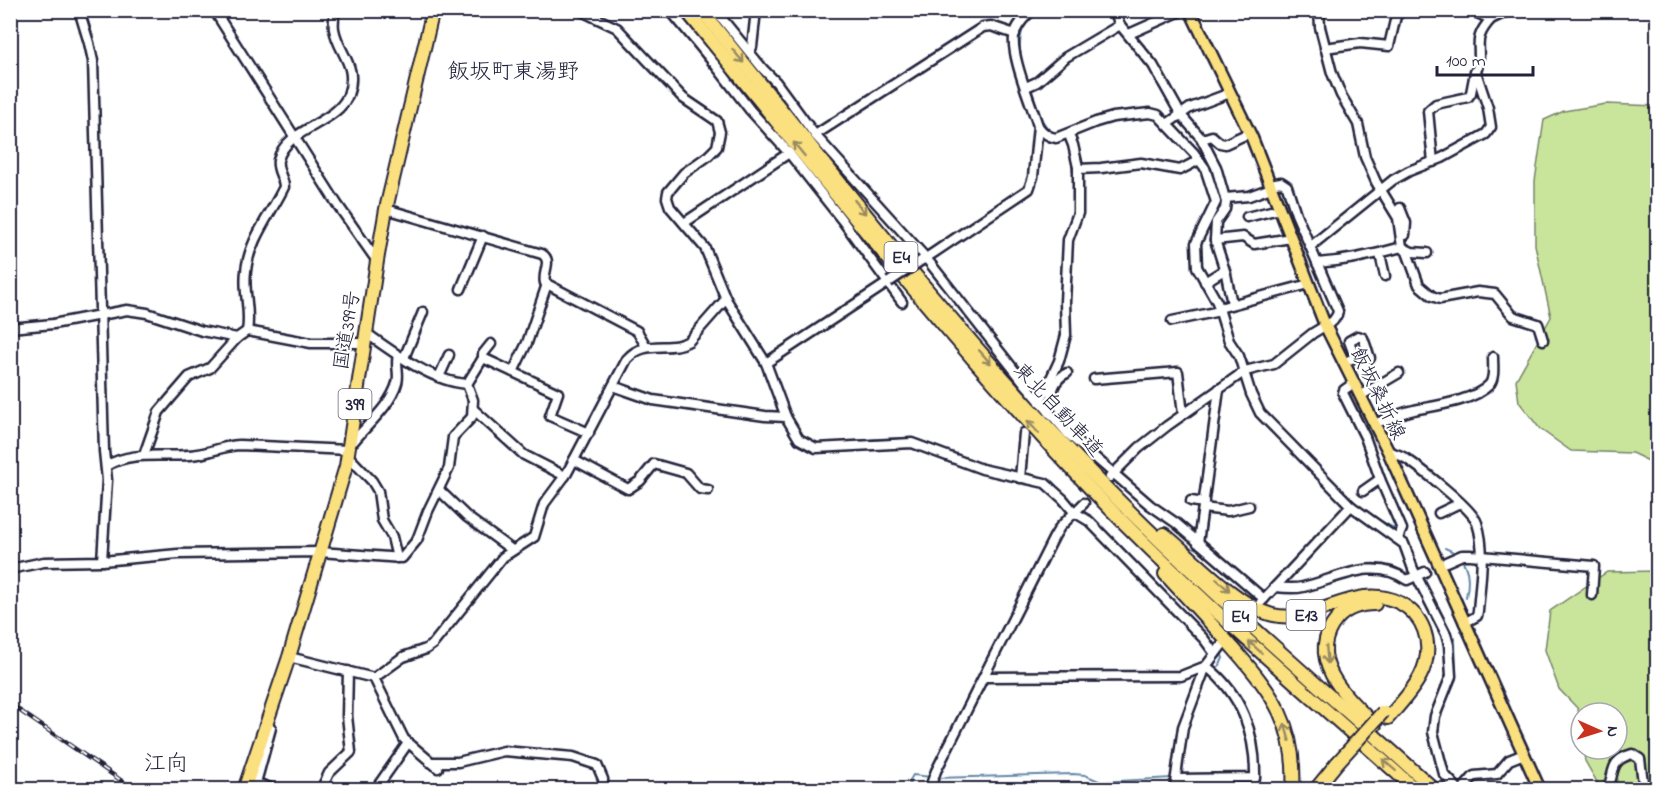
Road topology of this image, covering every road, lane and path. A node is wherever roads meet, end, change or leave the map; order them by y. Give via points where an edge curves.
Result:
1 (79, 10) edge
2 (214, 10) edge
3 (335, 10) edge
4 (433, 10) edge
5 (579, 10) edge
6 (670, 10) edge
7 (686, 10) edge
8 (701, 10) edge
9 (715, 10) edge
10 (756, 10) edge
11 (1033, 10) edge
12 (1114, 10) edge
13 (1183, 10) edge
14 (1190, 10) edge
15 (1319, 10) edge
16 (1403, 10) edge
17 (1470, 10) edge
18 (1508, 11) edge
19 (1491, 19) junction
20 (1120, 25) junction
21 (1014, 34) junction
22 (1129, 34) junction
23 (1325, 48) junction
24 (749, 51) junction
25 (1476, 72) junction
26 (1029, 86) junction
27 (1230, 93) junction
28 (1173, 120) junction
29 (1038, 126) junction
30 (1250, 133) junction
31 (815, 135) junction
32 (1069, 135) junction
33 (296, 138) junction
34 (1202, 139) junction
35 (789, 153) junction
36 (1199, 160) junction
37 (1433, 162) junction
38 (1078, 169) junction
39 (1271, 186) junction
40 (1380, 191) junction
41 (1221, 202) junction
42 (1400, 208) dead end
43 (386, 209) junction
44 (1280, 209) junction
45 (1247, 217) dead end
46 (686, 221) junction
47 (483, 236) junction
48 (1291, 238) junction
49 (1215, 240) junction
50 (1311, 246) junction
51 (1402, 247) junction
52 (1427, 253) dead end
53 (1380, 254) junction
54 (924, 259) junction
55 (376, 261) junction
56 (1317, 263) junction
57 (1224, 270) junction
58 (1385, 276) dead end
59 (1207, 280) junction
60 (888, 283) junction
61 (547, 284) junction
62 (1309, 284) junction
63 (461, 289) dead end
64 (726, 300) junction
65 (902, 302) dead end
66 (1223, 307) junction
67 (423, 312) dead end
68 (99, 316) junction
69 (1173, 321) dead end
70 (1326, 325) junction
71 (10, 328) edge
72 (247, 331) junction
73 (237, 338) junction
74 (365, 338) junction
75 (1544, 340) dead end
76 (491, 344) dead end
77 (646, 346) junction
78 (449, 356) dead end
79 (401, 357) junction
80 (1493, 357) dead end
81 (483, 358) junction
82 (1370, 358) dead end
83 (768, 361) junction
84 (1344, 363) junction
85 (1250, 370) junction
86 (513, 372) junction
87 (1067, 373) dead end
88 (1399, 373) dead end
89 (439, 376) junction
90 (1094, 379) dead end
91 (1354, 383) junction
92 (467, 384) junction
93 (613, 386) junction
94 (1219, 389) junction
95 (1360, 396) junction
96 (1040, 402) junction
97 (473, 410) junction
98 (1049, 413) junction
99 (1184, 414) junction
100 (786, 417) junction
101 (1374, 424) junction
102 (589, 433) junction
103 (1024, 433) dead end
104 (348, 450) junction
105 (1388, 451) junction
106 (144, 455) junction
107 (574, 460) junction
108 (106, 466) junction
109 (1072, 470) junction
110 (1020, 474) junction
111 (1112, 475) junction
112 (565, 476) junction
113 (1380, 479) junction
114 (439, 490) junction
115 (708, 490) dead end
116 (1363, 491) dead end
117 (1113, 495) junction
118 (1191, 501) dead end
119 (1460, 503) junction
120 (1204, 506) junction
121 (1249, 506) dead end
122 (1351, 506) junction
123 (1078, 508) junction
124 (1439, 513) dead end
125 (1398, 538) junction
126 (1198, 543) junction
127 (512, 550) junction
128 (320, 552) junction
129 (1482, 557) junction
130 (398, 558) junction
131 (1454, 558) dead end
132 (102, 561) junction
133 (10, 569) edge
134 (1421, 574) junction
135 (1275, 587) junction
136 (1592, 594) dead end
137 (1464, 623) junction
138 (289, 657) junction
139 (1210, 670) junction
140 (348, 671) junction
141 (984, 677) junction
142 (375, 678) junction
143 (1386, 715) junction
144 (408, 743) junction
145 (1524, 754) junction
146 (430, 762) junction
147 (1340, 765) junction
148 (438, 768) dead end
149 (1179, 779) junction
150 (251, 787) edge
151 (276, 789) edge
152 (321, 789) edge
153 (375, 789) edge
154 (604, 789) edge
155 (929, 789) edge
156 (1174, 789) edge
157 (1293, 789) edge
158 (1315, 789) edge
159 (1325, 789) edge
160 (1416, 789) edge
161 (1436, 789) edge
162 (1441, 789) edge
163 (1461, 789) edge
164 (1540, 789) edge
165 (1607, 789) edge
166 (1644, 789) edge

1 - 68 street via 92,54
2 - 33 street
3 - 33 street via 334,31 350,67 348,95 340,110
4 - 43 highway, 国道399号 / 399
5 - 46 street via 617,28 683,98 717,121 717,147 684,173 668,192 668,203
6 - 35 street
109 -> 7 highway, 東北自動車道 / E4 via 942,323
8 -> 117 highway, 東北自動車道 / E4 via 936,299
9 - 24 street
10 - 24 street
11 - 21 street
12 - 20 street
13 - 22 street
14 - 27 main road, 飯坂桑折線
15 - 23 street
16 - 23 street via 1396,16 1389,46 1360,43
17 - 19 street
18 - 19 street
19 - 25 street via 1480,33
20 - 22 street
20 - 26 street via 1066,57
21 - 26 street via 1015,56
21 - 31 street via 983,27
22 - 28 street via 1153,65
23 - 40 street via 1341,95 1358,124 1365,157
24 - 31 street
25 - 37 street via 1468,97 1436,104 1428,111
25 - 37 street via 1491,127 1486,134
26 - 29 street
27 - 28 street via 1190,108
27 - 30 main road, 飯坂桑折線
28 - 32 street via 1136,114 1096,122
28 - 34 street
28 - 36 street
29 - 32 street via 1051,138
29 - 54 street via 1034,177 1029,189
30 - 34 street via 1224,144 1212,136
30 - 39 main road, 飯坂桑折線
31 - 54 street
32 - 38 street
33 - 55 street
33 - 72 street via 281,153 278,167 284,187 258,234 247,265
34 - 41 street via 1216,167
35 - 46 street
35 - 60 street
36 - 38 street via 1180,170 1141,164
36 - 41 street
37 - 40 street via 1409,171
38 - 96 street via 1078,213 1068,240 1066,262 1066,335
39 - 41 street
39 - 44 main road, 飯坂桑折線
39 - 50 street via 1281,182 1287,186
40 - 50 street
40 - 51 street via 1398,218
41 - 49 street via 1225,209 1216,222
41 - 59 street via 1196,243 1197,267
42 - 51 street via 1406,223
43 - 47 street
43 - 55 highway, 国道399号 / 399
44 - 45 street
44 - 48 main road, 飯坂桑折線
46 - 64 street via 705,248
47 - 61 street via 546,256
47 - 63 street
48 - 49 street via 1254,244 1243,237
48 - 62 main road, 飯坂桑折線
49 - 57 street
50 - 56 street
51 - 52 street
51 - 53 street
51 - 75 street via 1419,285 1432,296 1440,299 1478,292 1495,294 1513,316 1538,324
53 - 56 street
53 - 58 street
54 - 60 street, bridge
54 - 96 street
55 - 74 highway, 国道399号 / 399
56 - 70 street via 1338,311
57 - 59 street
57 - 66 street
59 - 66 street
60 - 65 street
60 - 83 street
61 - 77 street via 638,330
61 - 86 street
62 - 66 street
62 - 70 main road, 飯坂桑折線
64 - 77 street via 683,345
64 - 83 street
66 - 69 street
66 - 85 street via 1229,341
67 - 79 street
68 - 71 street
68 - 73 street via 128,310 147,313
68 - 108 street
70 - 84 main road, 飯坂桑折線
70 - 85 street via 1274,364
72 - 73 street
72 - 74 street via 311,343
73 - 106 street via 210,368 189,377 159,412
74 - 79 street
74 - 104 highway, 国道399号 / 399
76 - 81 street
77 - 93 street via 627,359
78 - 89 street
79 - 89 street
79 - 104 street via 395,363 398,377 394,391
80 - 101 street via 1491,381 1468,397
81 - 86 street
81 - 92 street
82 - 84 street via 1363,338 1358,336 1349,341 1355,357
83 - 100 street
84 - 91 main road, 飯坂桑折線
85 - 94 street
85 - 122 street via 1251,394 1260,413
86 - 102 street via 558,393 550,416
87 - 98 street via 1054,384
88 - 95 street
89 - 92 street via 452,383
90 - 99 street via 1178,372
91 - 95 main road, 飯坂桑折線
91 - 113 street via 1343,393
92 - 97 street
93 - 100 street via 653,400
93 - 102 street
94 - 99 street
94 - 120 street
95 - 101 main road, 飯坂桑折線
96 - 98 street
97 - 112 street via 524,455
97 - 114 street via 472,417 452,440 449,468
98 - 111 street
99 - 111 street via 1139,448
100 - 110 street via 799,439 810,446 912,443 982,469
101 - 105 main road, 飯坂桑折線
102 - 107 street
103 - 110 street
104 - 106 street via 239,445 199,454
104 - 128 highway, 国道399号 / 399
104 - 130 street via 378,492 382,520
105 - 119 street via 1404,458
105 - 137 main road, 飯坂桑折線
106 - 108 street
107 - 112 street
107 - 115 street via 628,489 654,464 686,473 700,489
108 - 132 street
157 -> 109 highway via 1289,738 1269,692
160 -> 109 highway, 東北自動車道 / E4 via 1183,581
110 - 123 street via 1045,483
111 - 126 street
112 - 127 street via 544,504 534,537
113 - 116 street
113 - 125 street via 1402,529
114 - 127 street via 467,517
114 - 130 street via 417,540
117 -> 143 highway, E13 via 1234,594 1262,612 1295,617 1350,599 1373,596 1404,605 1424,631 1426,663 1417,682
117 - 161 highway, 東北自動車道 / E4 via 1239,615
118 - 120 street
119 - 124 street
119 - 129 street via 1477,523
120 - 121 street via 1228,511
120 - 126 street
122 - 125 street
122 - 135 street
123 - 139 street via 1218,649
123 - 141 street via 1054,537
125 - 134 street
126 - 135 street via 1263,601
127 - 142 street via 503,556 433,644 404,657
128 - 130 street
128 - 132 street via 178,554
128 - 138 highway, 国道399号 / 399
129 - 131 street
129 - 136 street via 1594,566
129 - 137 street via 1477,616
132 - 133 street via 44,562
134 - 135 street via 1407,580 1384,570 1361,570 1302,588
134 - 163 street via 1449,645 1451,676 1433,732 1444,774
137 - 145 main road, 飯坂桑折線
138 - 140 street
138 - 150 highway, 国道399号 / 399
139 - 141 street via 1172,677
139 - 149 street via 1183,727
139 - 149 street via 1236,699 1246,718 1254,743 1256,778
140 - 142 street
140 - 152 street via 351,752 329,773
141 - 155 street
142 - 144 street via 396,726
143 - 147 highway, E13
143 -> 162 highway via 1412,677 1419,642 1413,626 1401,613 1383,605 1361,605 1342,615 1329,632 1325,652 1330,673 1354,705
144 - 146 street
144 - 153 street
145 - 163 street via 1509,760 1497,774 1474,776
145 - 164 main road, 飯坂桑折線
146 - 148 street
146 - 154 street via 458,762 504,751 573,757 597,765
147 - 158 highway
147 - 159 highway, E13
149 - 156 street
150 - 151 street
165 - 166 street via 1616,763 1632,754 1640,759

